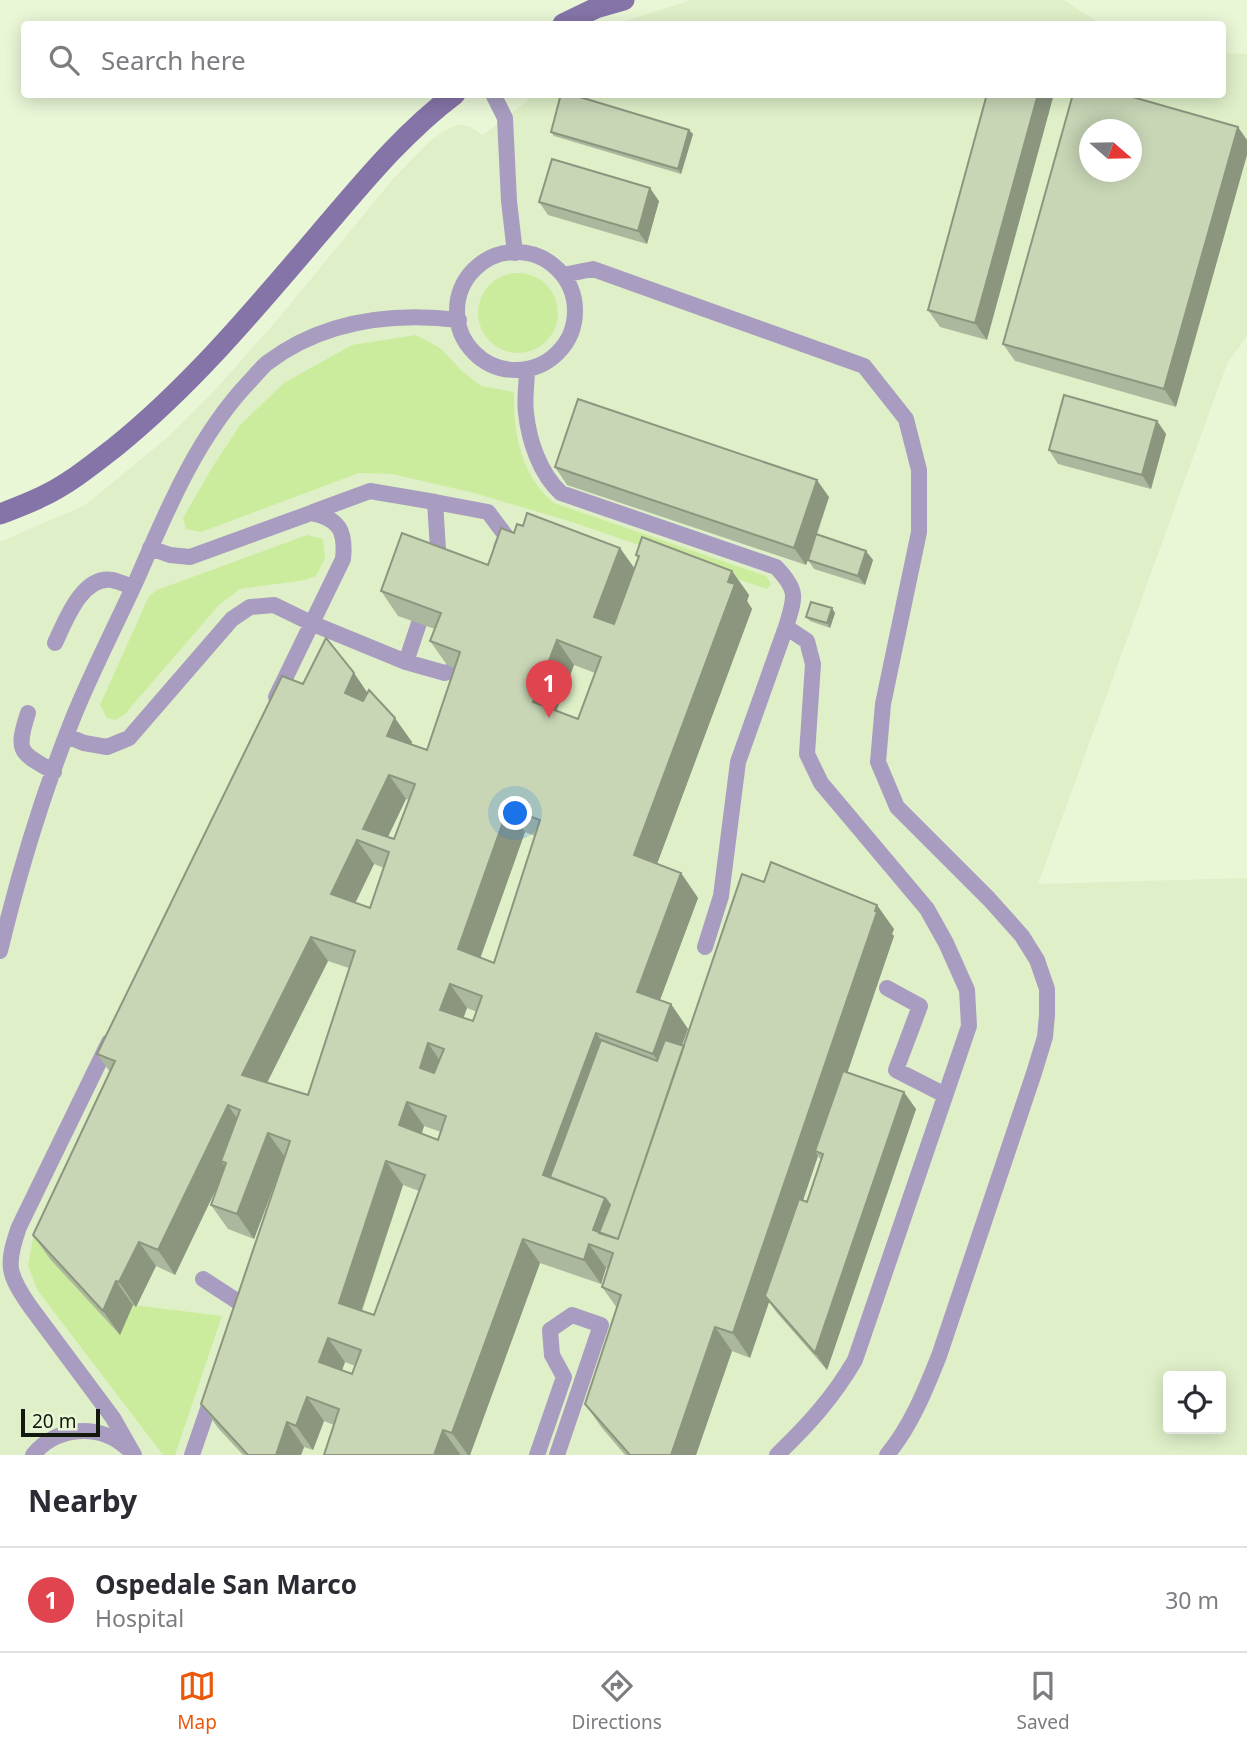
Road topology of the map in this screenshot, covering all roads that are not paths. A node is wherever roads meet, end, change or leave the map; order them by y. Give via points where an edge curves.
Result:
1 (624, 0) edge
2 (569, 21) edge
3 (451, 98) edge
4 (495, 98) edge
5 (515, 253) junction
6 (563, 275) junction
7 (459, 320) junction
8 (527, 369) junction
9 (435, 502) junction
10 (311, 513) junction
11 (0, 514) edge
12 (150, 548) junction
13 (497, 560) edge
14 (439, 565) edge
15 (133, 587) junction
16 (311, 623) junction
17 (419, 623) edge
18 (786, 627) junction
19 (55, 643) dead end
20 (406, 662) junction
21 (457, 669) edge
22 (270, 709) edge
23 (28, 713) dead end
24 (67, 736) junction
25 (54, 772) junction
26 (705, 947) dead end
27 (0, 951) edge
28 (887, 988) dead end
29 (115, 1029) edge
30 (945, 1095) junction
31 (203, 1279) dead end
32 (235, 1330) edge
33 (218, 1380) edge
34 (33, 1455) edge
35 (134, 1455) edge
36 (192, 1455) edge
37 (537, 1455) edge
38 (557, 1455) edge
39 (777, 1455) edge
40 (887, 1455) edge

1 - 2 street
3 - 11 street via 388,154 256,309 140,427 94,464 41,497
4 - 5 lane via 505,118
5 - 6 lane via 541,258
5 - 7 lane via 486,261 471,273 461,289
6 - 8 lane via 575,303 574,323 554,357
6 - 40 lane via 593,269 864,366 906,419 919,470 919,532 883,704 878,762 897,807 1022,936 1037,960 1046,989 1047,1015 1034,1073 939,1356 899,1441
7 - 8 lane via 467,345 480,359 498,368
7 - 12 lane via 380,318 338,327 267,363 212,428
8 - 18 lane via 526,413 550,483 561,492 776,567 788,579 795,597
9 - 10 lane via 370,491
9 - 13 lane via 488,512 506,536
9 - 14 lane
10 - 12 lane via 190,557
10 - 16 lane via 328,516 345,542 343,559
12 - 15 lane
15 - 19 lane via 110,579 92,584 77,599
15 - 24 lane
16 - 20 lane
16 - 22 lane
16 - 24 lane via 274,605 250,607 232,619 129,738 107,747
17 - 20 lane
18 - 26 lane via 738,762 721,896
18 - 30 lane via 807,641 813,664 807,754 821,783 927,909 967,990 968,1026
20 - 21 lane via 445,673
23 - 25 lane via 21,748
24 - 25 lane
25 - 27 lane
28 - 30 lane via 920,1006 896,1070
29 - 35 lane via 19,1227 10,1272
30 - 39 lane via 855,1360 838,1390
31 - 32 lane via 246,1298
33 - 36 lane
34 - 35 lane via 57,1435 78,1430 99,1432
37 - 38 lane via 564,1377 552,1355 551,1331 572,1315 601,1325

